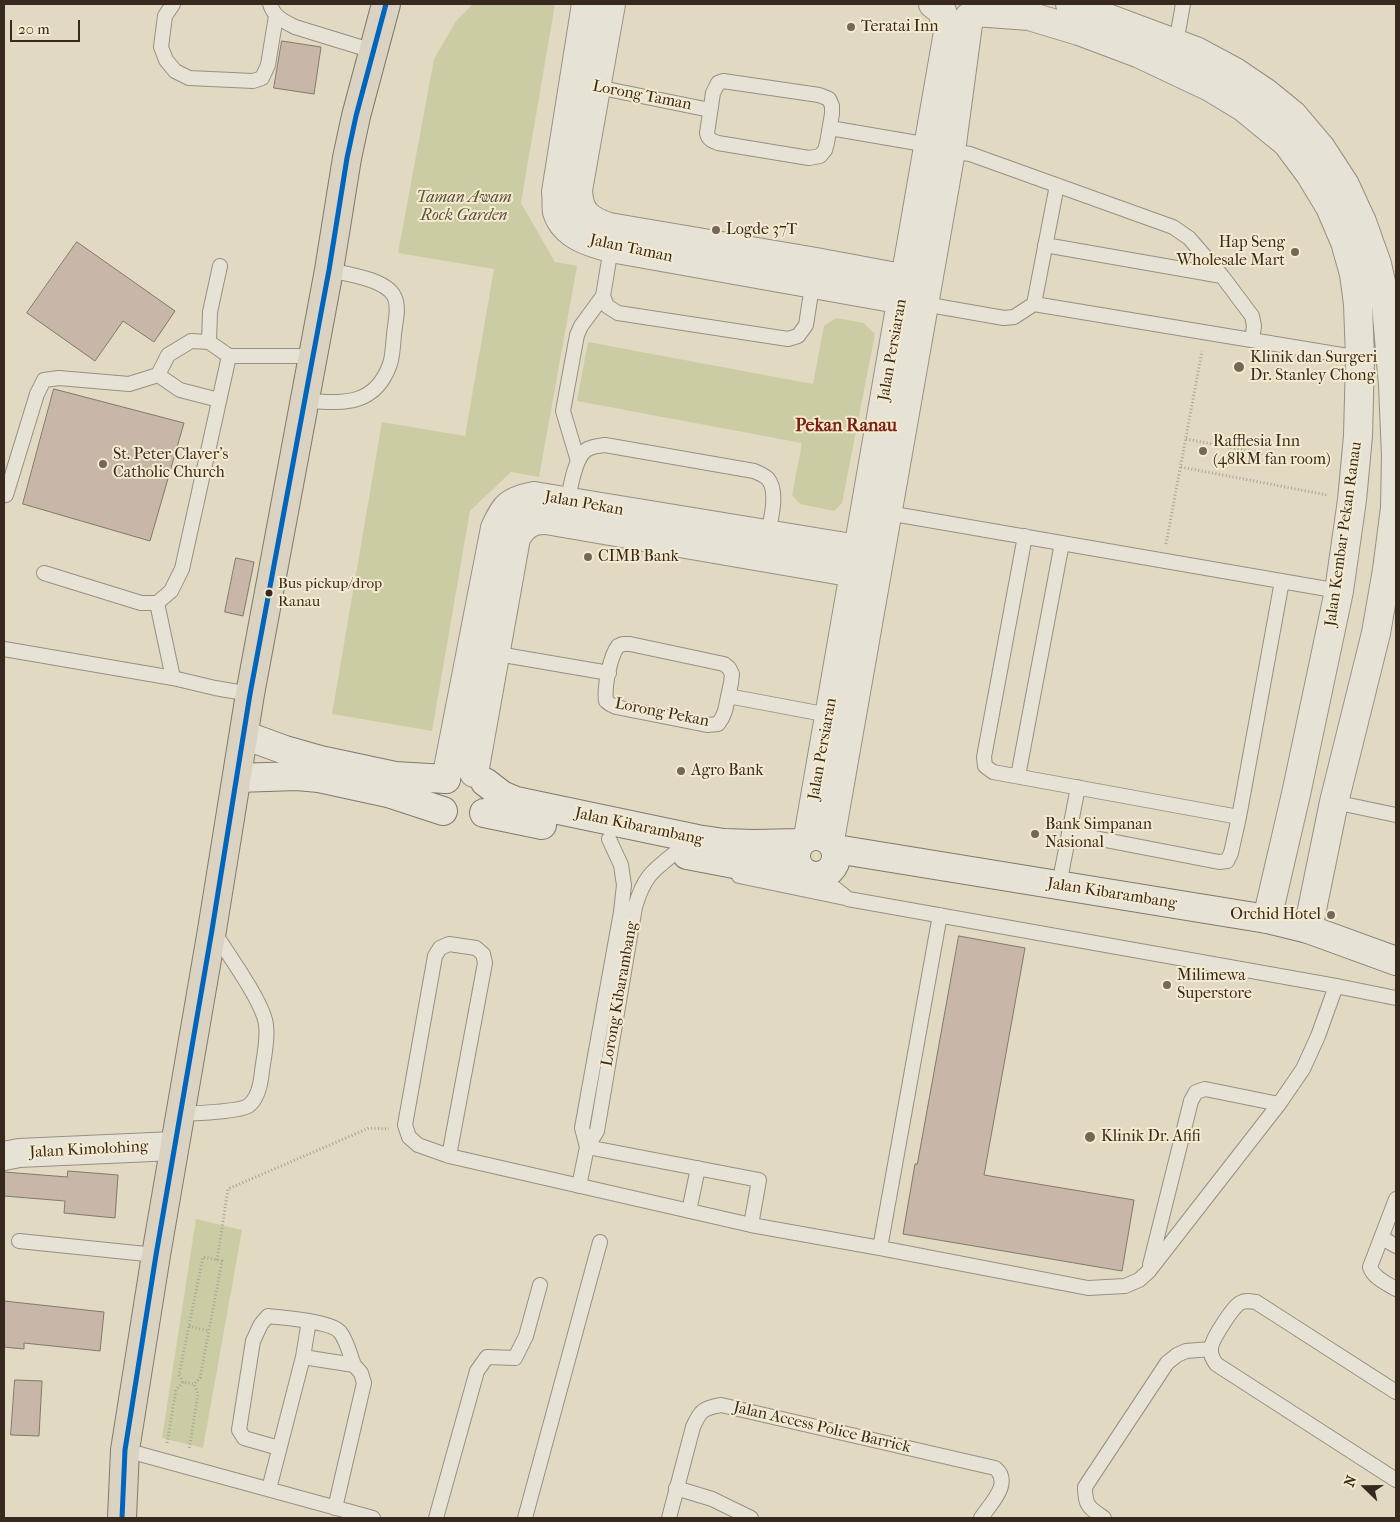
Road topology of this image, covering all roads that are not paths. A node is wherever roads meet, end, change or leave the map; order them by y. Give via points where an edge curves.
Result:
1 (173, 4) edge
2 (386, 4) edge
3 (401, 4) edge
4 (586, 4) edge
5 (611, 4) edge
6 (1072, 4) edge
7 (1183, 4) edge
8 (938, 6) edge
9 (273, 10) edge
10 (975, 11) edge
11 (376, 42) junction
12 (1176, 44) junction
13 (586, 85) junction
14 (710, 110) junction
15 (830, 128) junction
16 (940, 148) junction
17 (1057, 184) junction
18 (1045, 245) junction
19 (611, 248) junction
20 (220, 266) dead end
21 (329, 270) junction
22 (814, 273) junction
23 (1222, 276) junction
24 (915, 291) junction
25 (603, 296) junction
26 (1034, 304) junction
27 (1252, 340) junction
28 (209, 342) junction
29 (1393, 352) edge
30 (229, 356) junction
31 (313, 356) junction
32 (1360, 358) junction
33 (158, 375) junction
34 (1395, 397) edge
35 (219, 400) junction
36 (304, 401) junction
37 (578, 461) junction
38 (6, 495) dead end
39 (1396, 508) edge
40 (565, 512) junction
41 (888, 513) junction
42 (1025, 536) junction
43 (1062, 543) junction
44 (766, 546) junction
45 (867, 563) junction
46 (44, 573) dead end
47 (1282, 581) junction
48 (1339, 591) junction
49 (157, 602) junction
50 (4, 649) edge
51 (483, 651) junction
52 (609, 673) junction
53 (173, 678) junction
54 (250, 694) junction
55 (728, 696) junction
56 (829, 715) junction
57 (244, 735) junction
58 (1018, 776) junction
59 (479, 777) junction
60 (237, 778) junction
61 (446, 779) junction
62 (1078, 787) junction
63 (1296, 794) junction
64 (1334, 802) junction
65 (443, 811) junction
66 (484, 813) junction
67 (1396, 815) edge
68 (1239, 817) junction
69 (1070, 833) junction
70 (609, 839) junction
71 (818, 842) junction
72 (688, 855) junction
73 (811, 873) junction
74 (1059, 886) junction
75 (848, 899) junction
76 (940, 915) junction
77 (1267, 920) junction
78 (1308, 929) junction
79 (212, 930) junction
80 (1392, 960) edge
81 (1336, 986) junction
82 (1396, 998) edge
83 (1279, 1104) junction
84 (180, 1114) junction
85 (174, 1146) junction
86 (587, 1147) junction
87 (4, 1156) edge
88 (449, 1156) junction
89 (698, 1168) junction
90 (579, 1186) junction
91 (1396, 1201) edge
92 (689, 1212) junction
93 (751, 1225) junction
94 (1382, 1238) junction
95 (19, 1241) dead end
96 (600, 1242) dead end
97 (1396, 1246) edge
98 (880, 1248) junction
99 (156, 1255) junction
100 (1149, 1271) junction
101 (540, 1285) dead end
102 (1396, 1289) edge
103 (310, 1321) junction
104 (1211, 1349) junction
105 (303, 1357) junction
106 (354, 1365) junction
107 (1396, 1392) edge
108 (279, 1448) junction
109 (125, 1450) junction
110 (1396, 1480) edge
111 (676, 1488) junction
112 (269, 1489) junction
113 (335, 1508) junction
114 (122, 1518) edge
115 (373, 1518) edge
116 (436, 1518) edge
117 (525, 1518) edge
118 (669, 1518) edge
119 (751, 1518) edge
120 (980, 1518) edge
121 (1104, 1518) edge

1 - 9 lane via 165,16 161,47 175,71 189,78 253,81 262,78 268,65
2 - 11 highway
3 - 11 highway
4 - 13 street, Jalan Taman
5 - 13 street, Jalan Taman
6 - 12 street
7 - 12 lane
8 - 10 street, Jalan Kembar Pekan Ranau via 947,16 962,19
8 - 16 street, Jalan Persiaran via 948,32
9 - 11 lane via 284,22 295,27
10 - 16 street, Jalan Persiaran
10 - 32 street, Jalan Kembar Pekan Ranau via 1029,16 1140,54 1235,102 1287,143 1330,207 1345,242 1358,304
11 - 21 highway via 347,158
12 - 29 street via 1196,51 1266,92 1293,115 1321,148 1345,185 1377,264
13 - 14 lane, Lorong Taman
13 - 19 street, Jalan Taman via 556,192 557,212 565,226 577,236
13 - 22 street, Jalan Taman via 578,190 582,211 589,218 609,227
14 - 15 lane, Lorong Taman via 714,87 729,81 824,96 832,106
14 - 15 lane, Lorong Taman via 707,132 712,141 810,158 820,156 825,150
15 - 16 lane
16 - 17 lane via 970,154
16 - 24 street, Jalan Persiaran
17 - 18 lane
17 - 23 lane via 1173,226 1189,238
18 - 23 lane
18 - 26 lane
19 - 22 street, Jalan Taman
19 - 25 lane
20 - 28 lane via 210,312
21 - 31 highway
21 - 36 lane via 370,280 394,296 397,308 390,363 378,387 368,395 340,403
22 - 24 street, Jalan Taman
22 - 25 lane via 806,325 798,336 788,339 618,313 607,306
23 - 27 lane via 1252,316
24 - 26 lane via 1004,318 1014,317
24 - 41 street, Jalan Persiaran
24 - 45 street, Jalan Persiaran
25 - 37 lane via 577,334 563,411
26 - 27 lane
27 - 32 lane
28 - 30 lane
28 - 33 lane via 191,341 168,355
29 - 34 street
30 - 31 lane
30 - 35 lane
31 - 36 highway
32 - 48 street, Jalan Kembar Pekan Ranau via 1358,436
33 - 35 lane via 180,390
33 - 38 lane via 129,384 59,378 44,380
34 - 39 street
35 - 49 lane via 182,569 171,591
36 - 54 highway
37 - 40 lane
37 - 44 lane via 585,451 605,445 754,471 769,480 773,489
39 - 64 street via 1376,634
40 - 44 street, Jalan Pekan
40 - 51 street, Jalan Pekan via 534,496 509,504 501,514 494,528
41 - 42 lane
41 - 45 street, Jalan Persiaran
42 - 43 lane
42 - 58 lane via 984,757 985,766 992,772
43 - 47 lane
43 - 58 lane
44 - 45 street, Jalan Pekan
45 - 56 street, Jalan Persiaran
45 - 71 street, Jalan Persiaran
46 - 49 lane via 141,603
47 - 48 lane
47 - 68 lane
48 - 63 street, Jalan Kembar Pekan Ranau
49 - 53 lane
50 - 53 lane
51 - 52 lane, Lorong Pekan
51 - 59 street, Jalan Pekan
51 - 61 street, Jalan Pekan
52 - 55 lane, Lorong Pekan via 614,650 630,644 724,664 732,674
52 - 55 lane, Lorong Pekan via 605,695 610,704 707,725 718,724 725,712
53 - 54 lane
54 - 57 highway
55 - 56 lane, Lorong Pekan
56 - 71 street, Jalan Persiaran
57 - 60 highway
57 - 61 street via 320,760 395,776
58 - 62 lane
59 - 61 street via 459,772
59 - 66 street via 489,790 490,798
59 - 71 street, Jalan Kibarambang via 502,795 516,801 697,839 754,844
60 - 65 street via 319,778 388,793
60 - 79 highway
61 - 65 street via 439,794
62 - 68 lane
62 - 69 lane
63 - 64 street
63 - 77 street, Jalan Kembar Pekan Ranau
64 - 67 lane
64 - 78 street
65 - 66 street via 455,821 463,822 471,822
66 - 70 street, Jalan Kibarambang
68 - 69 lane via 1231,854 1227,861 1219,862
69 - 74 lane
70 - 72 street, Jalan Kibarambang
70 - 86 lane, Lorong Kibarambang via 621,865 624,886 582,1128
71 - 73 street via 796,854 798,865
71 - 73 street via 837,856 826,874
71 - 74 street, Jalan Kibarambang
72 - 73 street, Jalan Kibarambang
72 - 75 lane via 738,876
72 - 86 lane, Lorong Kibarambang via 652,871 640,889 597,1131
73 - 75 lane
74 - 77 street, Jalan Kibarambang
75 - 76 lane
76 - 81 lane
76 - 98 lane
77 - 78 street, Jalan Kibarambang
78 - 80 street, Jalan Kibarambang
79 - 84 highway
79 - 84 lane via 254,996 266,1024 261,1079 255,1098 248,1106
81 - 82 lane
81 - 83 lane via 1303,1069
83 - 100 lane
83 - 100 lane via 1205,1089 1196,1092 1191,1100
84 - 85 highway
85 - 87 street, Jalan Kimolohing
85 - 99 highway
86 - 89 lane
86 - 90 lane, Lorong Kibarambang
88 - 88 lane via 485,963 483,954 476,948 449,944 440,948 435,956 405,1125 409,1137 418,1145
88 - 90 lane
89 - 92 lane
89 - 93 lane via 759,1180
90 - 92 lane
91 - 94 lane
92 - 93 lane
93 - 98 lane
94 - 97 lane
94 - 102 lane via 1371,1272
95 - 99 lane
96 - 117 lane
98 - 100 lane via 1088,1288 1125,1286
99 - 109 highway
101 - 116 lane via 526,1336 516,1358 487,1357 477,1371
103 - 105 lane
103 - 106 lane via 341,1333
103 - 108 lane via 268,1316 253,1341 239,1430 244,1438
104 - 107 lane via 1236,1306 1249,1300
104 - 110 lane via 1216,1364
104 - 121 lane via 1186,1351 1167,1363 1085,1487 1085,1499 1090,1509
105 - 106 lane
105 - 108 lane
106 - 113 lane via 364,1383
108 - 112 lane
109 - 112 lane
109 - 114 highway
111 - 118 lane, Jalan Access Police Barrick
111 - 119 lane via 712,1499
111 - 120 lane, Jalan Access Police Barrick via 698,1414 708,1407 721,1405 995,1468 1003,1478 1002,1488
112 - 113 lane
113 - 115 lane

